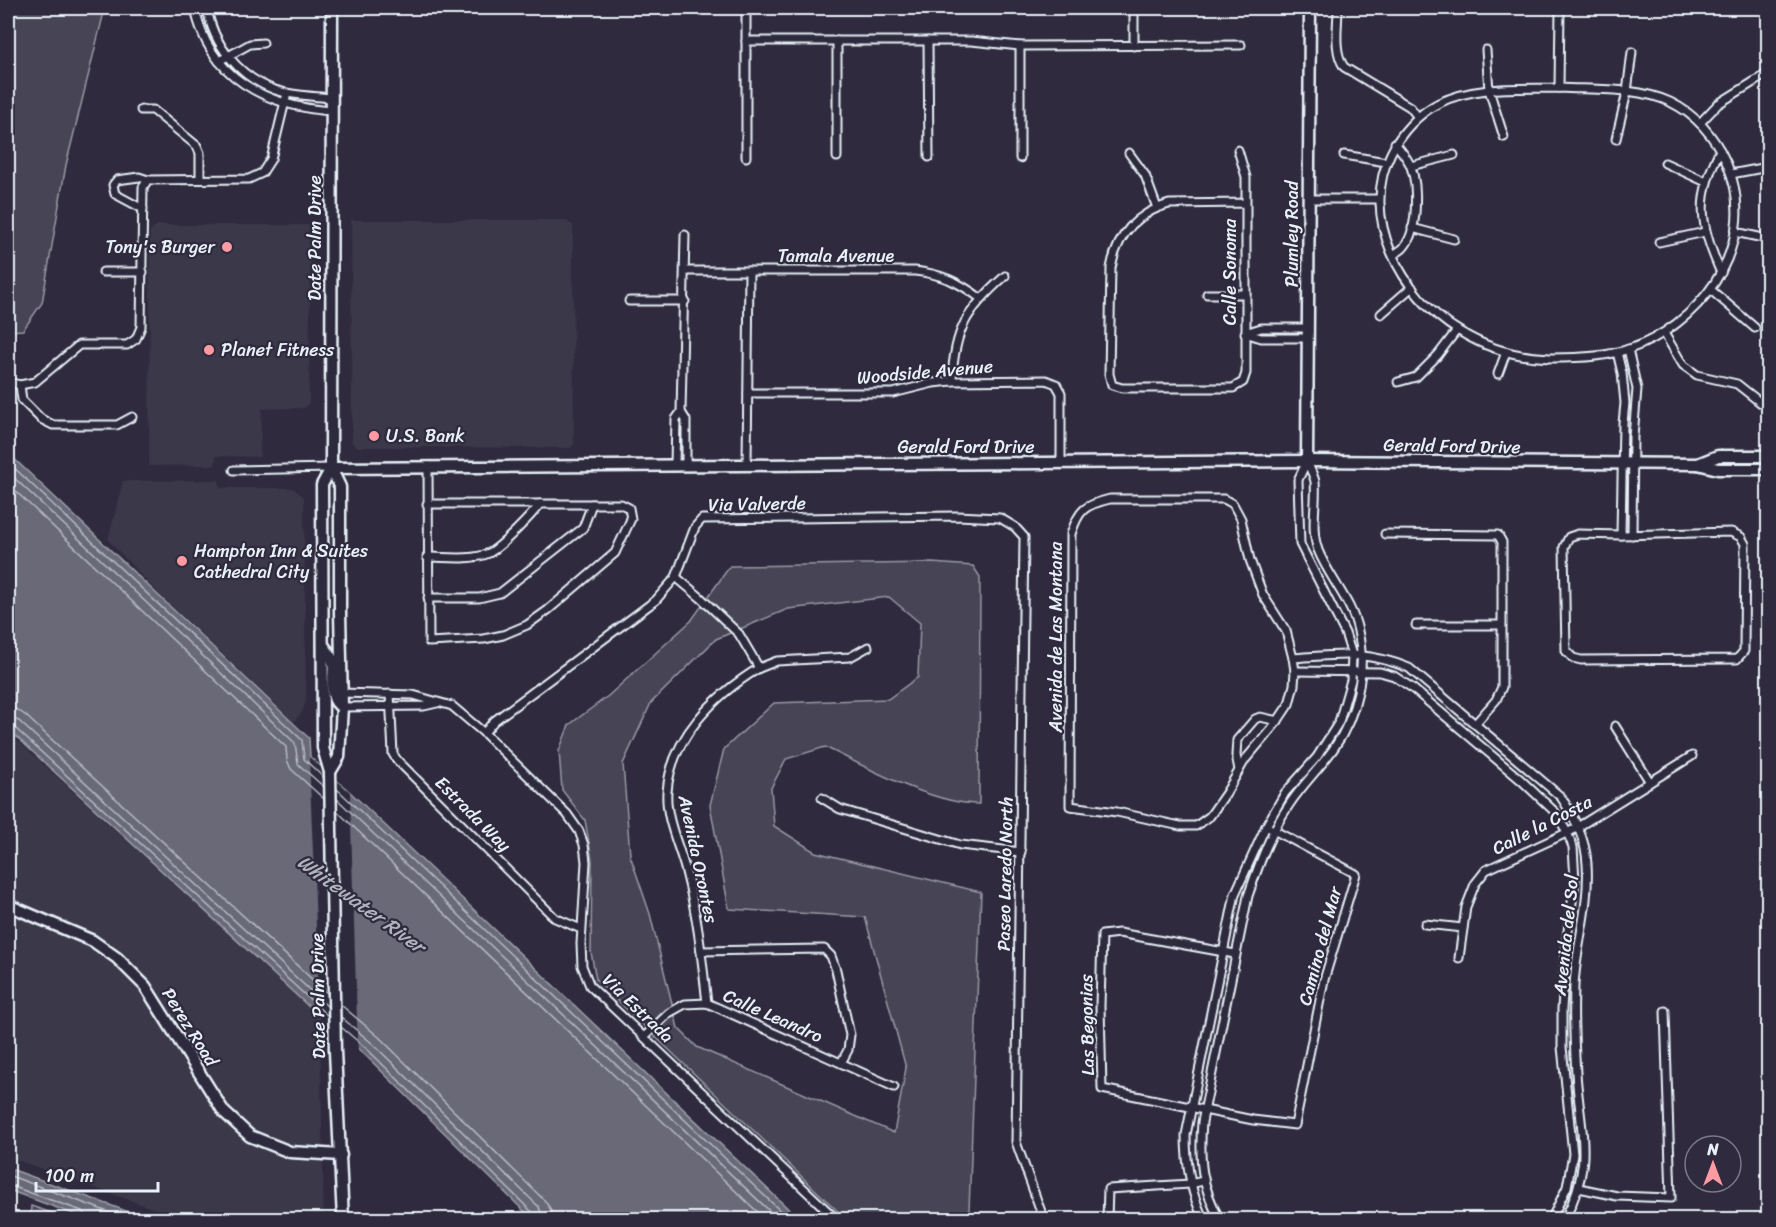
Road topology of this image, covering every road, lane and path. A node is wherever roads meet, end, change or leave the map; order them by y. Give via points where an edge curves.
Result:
1 (195, 8) edge
2 (207, 8) edge
3 (332, 8) edge
4 (746, 8) edge
5 (1134, 8) edge
6 (1310, 8) edge
7 (1338, 8) edge
8 (1560, 8) edge
9 (746, 41) junction
10 (837, 41) junction
11 (928, 41) junction
12 (263, 43) dead end
13 (1241, 45) dead end
14 (1020, 46) junction
15 (1134, 46) junction
16 (1486, 50) dead end
17 (1632, 52) dead end
18 (227, 55) junction
19 (219, 61) junction
20 (1768, 73) edge
21 (1560, 88) junction
22 (1489, 90) junction
23 (1627, 92) junction
24 (287, 93) junction
25 (331, 98) junction
26 (284, 104) junction
27 (141, 110) dead end
28 (331, 111) junction
29 (1418, 117) junction
30 (1700, 123) junction
31 (1504, 137) dead end
32 (1616, 139) dead end
33 (1395, 143) junction
34 (1238, 150) dead end
35 (1720, 150) junction
36 (1129, 153) dead end
37 (1344, 155) dead end
38 (1454, 155) dead end
39 (746, 157) dead end
40 (837, 157) dead end
41 (929, 157) dead end
42 (1020, 158) dead end
43 (1386, 162) junction
44 (1665, 163) dead end
45 (1411, 166) junction
46 (1768, 167) edge
47 (1731, 174) junction
48 (200, 179) junction
49 (148, 180) junction
50 (1706, 183) junction
51 (1309, 199) junction
52 (1379, 199) junction
53 (1246, 203) junction
54 (1157, 207) junction
55 (143, 209) junction
56 (1412, 228) junction
57 (1705, 232) junction
58 (1735, 232) junction
59 (685, 235) dead end
60 (1454, 239) dead end
61 (1768, 239) edge
62 (1659, 243) dead end
63 (1392, 255) junction
64 (749, 271) junction
65 (103, 272) dead end
66 (143, 272) junction
67 (685, 272) junction
68 (1721, 273) junction
69 (1005, 276) dead end
70 (1412, 287) junction
71 (1711, 290) junction
72 (1207, 294) dead end
73 (1246, 294) junction
74 (980, 298) junction
75 (629, 301) dead end
76 (685, 301) junction
77 (1381, 315) dead end
78 (1755, 328) dead end
79 (1457, 330) junction
80 (1245, 333) junction
81 (1308, 333) junction
82 (1664, 333) junction
83 (1629, 350) junction
84 (1506, 352) junction
85 (1617, 352) junction
86 (1498, 374) dead end
87 (952, 381) junction
88 (8, 382) edge
89 (1398, 382) dead end
90 (20, 385) junction
91 (748, 393) junction
92 (1761, 403) dead end
93 (681, 412) junction
94 (132, 417) dead end
95 (676, 427) junction
96 (686, 427) junction
97 (1768, 456) edge
98 (1306, 461) junction
99 (1062, 463) junction
100 (681, 464) junction
101 (747, 464) junction
102 (1698, 464) junction
103 (1628, 465) junction
104 (428, 466) junction
105 (331, 468) junction
106 (1768, 469) edge
107 (234, 470) dead end
108 (427, 504) junction
109 (540, 504) junction
110 (592, 504) junction
111 (1015, 527) joint
112 (1384, 534) dead end
113 (1632, 534) junction
114 (1621, 535) junction
115 (427, 557) junction
116 (675, 577) junction
117 (428, 598) junction
118 (1416, 625) dead end
119 (1501, 626) junction
120 (323, 644) junction
121 (868, 647) dead end
122 (1361, 654) junction
123 (1352, 655) junction
124 (1293, 658) junction
125 (759, 668) junction
126 (1295, 671) junction
127 (1352, 672) junction
128 (1362, 672) junction
129 (341, 693) junction
130 (390, 694) junction
131 (439, 702) junction
132 (342, 707) junction
133 (391, 707) junction
134 (1278, 720) junction
135 (1475, 724) junction
136 (1615, 726) dead end
137 (484, 733) junction
138 (1692, 756) dead end
139 (1239, 770) junction
140 (330, 772) junction
141 (1650, 782) junction
142 (822, 798) dead end
143 (1578, 826) junction
144 (1270, 828) junction
145 (1567, 832) junction
146 (1021, 852) junction
147 (8, 905) edge
148 (1425, 924) dead end
149 (1462, 928) junction
150 (581, 929) junction
151 (701, 951) junction
152 (1223, 952) junction
153 (1235, 954) junction
154 (1459, 958) dead end
155 (707, 1003) junction
156 (1665, 1011) dead end
157 (645, 1036) junction
158 (841, 1063) junction
159 (894, 1087) dead end
160 (1192, 1106) junction
161 (1204, 1109) junction
162 (1295, 1125) joint
163 (341, 1155) junction
164 (1203, 1181) junction
165 (1190, 1184) junction
166 (1579, 1188) junction
167 (343, 1220) edge
168 (837, 1220) edge
169 (1044, 1220) edge
170 (1107, 1220) edge
171 (1204, 1220) edge
172 (1220, 1220) edge
173 (1551, 1220) edge
174 (1564, 1220) edge

1 - 19 street via 203,34
2 - 18 street via 212,30
3 - 25 main road, Date Palm Drive
4 - 9 street
5 - 15 street
6 - 51 main road, Plumley Road
7 - 29 street via 1338,52 1344,67 1410,107
8 - 21 street
9 - 10 street
9 - 39 street
10 - 11 street
10 - 40 street
11 - 14 street via 986,41
11 - 41 street
12 - 18 street via 250,44
13 - 15 street
14 - 15 street
14 - 42 street
16 - 22 street
17 - 23 street
18 - 19 street
18 - 24 street via 251,77
19 - 26 street via 249,87
20 - 30 street via 1718,104
21 - 22 street
21 - 23 street
22 - 29 street via 1453,97
22 - 31 street
23 - 30 street via 1669,102
23 - 32 street
24 - 25 street
24 - 26 street
25 - 28 main road, Date Palm Drive
26 - 28 street
26 - 48 street via 271,159 262,173 249,179
27 - 48 street via 153,110 197,146
28 - 105 main road, Date Palm Drive
29 - 33 street
30 - 35 street
33 - 43 street
33 - 45 street
34 - 53 street, Calle Sonoma via 1246,177
35 - 47 street
35 - 50 street
36 - 54 street via 1145,175
37 - 43 street
38 - 45 street
43 - 52 street
44 - 50 street
45 - 56 street via 1415,196
46 - 47 street
47 - 58 street
48 - 49 street
49 - 55 street via 143,187
49 - 55 street via 117,180 113,185 115,194
50 - 57 street
51 - 52 street
51 - 81 main road, Plumley Road
52 - 63 street
53 - 54 street
53 - 73 street, Calle Sonoma
54 - 80 street, Calle Sonoma via 1128,227 1114,253 1109,374 1112,385 1233,388 1246,373
55 - 66 street
56 - 60 street
56 - 63 street via 1404,247
57 - 62 street
57 - 68 street
58 - 61 street
58 - 68 street
59 - 67 street
63 - 70 street
64 - 67 street, Tamala Avenue
64 - 74 street, Tamala Avenue via 933,273 965,286
64 - 91 street
65 - 66 street
66 - 90 street via 141,327 136,339 127,345 79,345 35,382
67 - 76 street
68 - 71 street
69 - 74 street
70 - 77 street
70 - 79 street
71 - 78 street
71 - 82 street
72 - 73 street
73 - 80 street, Calle Sonoma
74 - 87 street via 956,340
75 - 76 street
76 - 93 street
79 - 84 street
79 - 89 street via 1416,377
80 - 81 street via 1261,328
81 - 98 main road, Plumley Road
82 - 83 street
82 - 92 street via 1690,370 1737,384
83 - 85 street
83 - 103 street via 1638,389
84 - 85 street via 1548,358
84 - 86 street
85 - 103 street via 1624,390
87 - 91 street, Woodside Avenue via 893,393
87 - 99 street, Woodside Avenue via 1046,380 1056,384 1061,393
88 - 90 street
90 - 94 street via 22,400 53,425 117,425
91 - 101 street
93 - 95 street
93 - 96 street
95 - 96 street
95 - 100 street
96 - 100 street
97 - 102 main road, Gerald Ford Drive via 1718,456
98 - 99 main road, Gerald Ford Drive
98 - 103 main road, Gerald Ford Drive
98 - 122 street via 1315,480 1317,547 1358,630
98 - 123 street via 1298,480 1300,544 1331,603
99 - 101 main road, Gerald Ford Drive
100 - 101 main road, Gerald Ford Drive
100 - 104 main road, Gerald Ford Drive
102 - 103 main road, Gerald Ford Drive
102 - 106 main road, Gerald Ford Drive via 1718,469
103 - 113 street
103 - 114 street
104 - 105 main road, Gerald Ford Drive
104 - 108 street
105 - 107 street, Gerald Ford Drive
105 - 120 main road, Date Palm Drive via 322,485
105 - 129 main road, Date Palm Drive via 340,487
108 - 109 street
108 - 115 street
109 - 110 street
109 - 115 street via 532,516 489,553
110 - 117 street via 583,528 500,593
110 - 117 street via 621,504 629,508 631,519 615,553 527,625 484,639 429,642
111 - 116 street, Via Valverde via 1000,518 957,516 702,519
111 - 146 street, Paseo Laredo North via 1024,537
112 - 119 street via 1498,534 1502,542
113 - 114 street
113 - 114 street via 1731,532 1741,537 1745,544 1744,651 1737,659 1592,660 1573,658 1566,651 1564,547 1569,537 1578,534
115 - 117 street
116 - 125 street via 739,634
116 - 137 street, Via Valverde via 656,600 503,714
118 - 119 street
119 - 135 street via 1502,687
120 - 132 main road via 333,662 334,698
120 - 140 main road, Date Palm Drive via 322,748
121 - 125 street, Avenida Orontes via 850,657 777,661
122 - 123 street, Avenida del Sol
122 - 128 street
122 - 135 street, Avenida del Sol via 1409,668
123 - 124 street, Avenida del Sol
123 - 127 street
124 - 126 street, Avenida de Las Montana
124 - 139 street, Avenida de Las Montana via 1286,631 1263,595 1233,504 1224,499 1110,499 1090,503 1076,519 1071,534 1070,806 1196,826 1210,816
125 - 151 street, Avenida Orontes via 738,681 693,724 678,747 670,777 668,809 687,875
126 - 127 street, Avenida del Sol
126 - 134 street, Avenida de Las Montana via 1289,704
127 - 128 street, Avenida del Sol
127 - 144 street via 1339,722 1317,757 1286,793
128 - 144 street via 1341,736
128 - 145 street, Avenida del Sol via 1394,676 1412,688 1521,780 1555,812
129 - 130 street, Via Estrada
129 - 132 main road, Date Palm Drive
130 - 131 street, Via Estrada
130 - 133 street, Estrada Way
131 - 133 street
131 - 137 street, Via Estrada via 452,706
132 - 133 street
132 - 140 main road, Date Palm Drive via 339,757
133 - 150 street, Estrada Way via 393,754 397,760 555,918
134 - 139 street, Avenida de Las Montana
134 - 139 street via 1255,719 1237,740
135 - 143 street, Avenida del Sol via 1561,797
136 - 141 street
137 - 150 street, Via Estrada via 567,814 579,831 586,862
138 - 141 street, Calle la Costa
140 - 163 main road, Date Palm Drive via 335,1051
141 - 143 street, Calle la Costa
142 - 146 street via 840,809 960,845
143 - 145 street, Calle la Costa
143 - 166 street, Avenida del Sol via 1588,881 1574,983 1576,1075 1584,1140
144 - 152 street via 1235,894
144 - 153 street
144 - 162 street, Camino del Mar via 1356,874 1324,980
145 - 149 street, Calle la Costa via 1486,870 1475,884
145 - 173 street, Avenida del Sol via 1573,847 1575,881 1563,978 1562,1047 1573,1154 1567,1187
146 - 169 street, Paseo Laredo North via 1016,1142
147 - 163 main road, Perez Road via 93,941 117,958 145,986 224,1112 250,1136 290,1152
148 - 149 street
149 - 154 street, Calle la Costa
150 - 157 street, Via Estrada via 582,966 590,986
151 - 155 street, Avenida Orontes
151 - 158 street via 824,949 836,970 850,1035
152 - 153 street, Las Begonias
152 - 160 street
152 - 160 street, Las Begonias via 1119,933 1102,935 1102,1089
153 - 161 street
155 - 157 street, Calle Leandro via 685,1004
155 - 158 street, Calle Leandro
156 - 166 street via 1671,1198 1617,1196
157 - 168 street, Via Estrada
158 - 159 street, Calle Leandro
160 - 161 street, Las Begonias
160 - 165 street via 1186,1135
161 - 162 street, Las Begonias
161 - 164 street via 1200,1155
163 - 167 main road, Date Palm Drive
164 - 165 street
164 - 172 street
165 - 170 street via 1108,1189
165 - 171 street
166 - 174 street, Avenida del Sol

